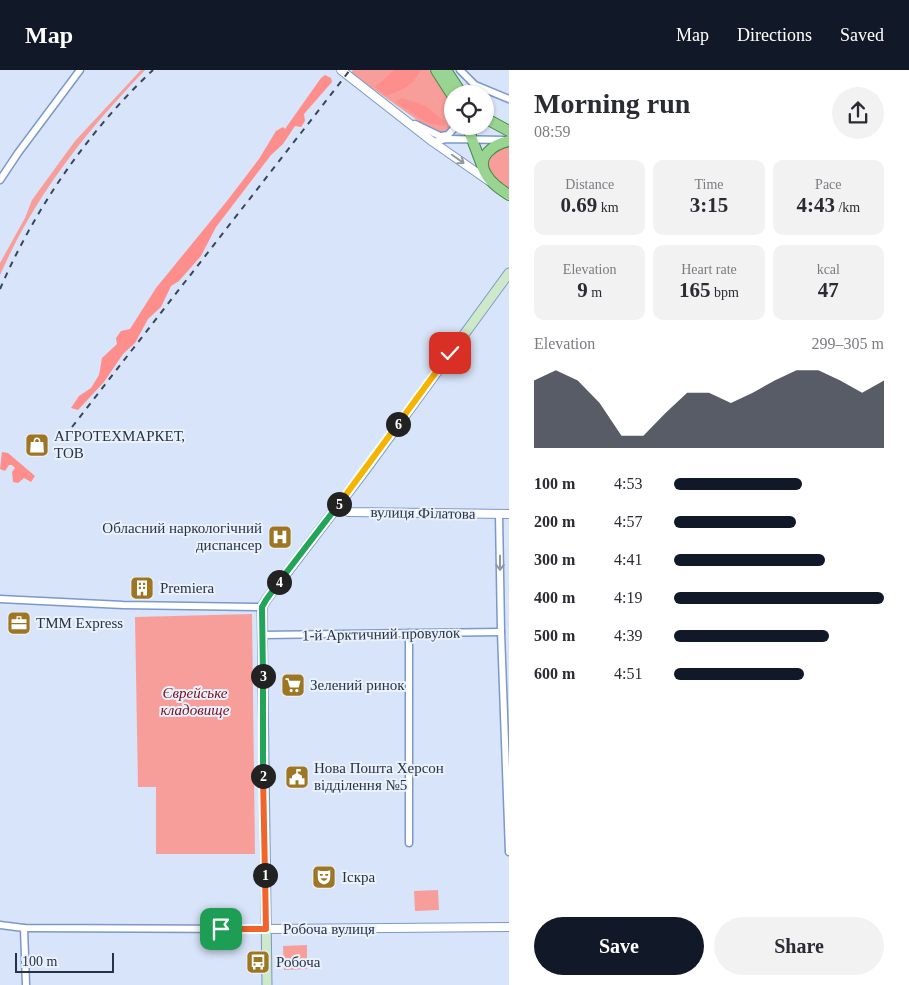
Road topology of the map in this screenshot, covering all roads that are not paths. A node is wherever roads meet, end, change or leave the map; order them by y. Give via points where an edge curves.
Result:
1 (80, 70) edge
2 (340, 70) edge
3 (436, 70) edge
4 (446, 70) edge
5 (460, 70) edge
6 (446, 85) edge
7 (456, 85) edge
8 (509, 99) edge
9 (494, 123) edge
10 (509, 131) edge
11 (448, 135) edge
12 (470, 135) edge
13 (435, 139) junction
14 (471, 140) junction
15 (509, 141) edge
16 (484, 171) junction
17 (0, 180) edge
18 (497, 186) junction
19 (509, 195) edge
20 (509, 273) edge
21 (338, 505) junction
22 (500, 514) junction
23 (509, 514) edge
24 (0, 599) edge
25 (262, 607) junction
26 (500, 632) junction
27 (409, 633) junction
28 (262, 635) junction
29 (409, 843) dead end
30 (509, 852) edge
31 (0, 925) edge
32 (509, 927) edge
33 (24, 928) junction
34 (266, 929) junction
35 (26, 985) edge
36 (267, 985) edge

1 - 17 street
2 - 13 street
3 - 6 main road
4 - 7 main road
5 - 8 street via 475,85
9 - 10 main road
11 - 13 street
12 - 14 main road
13 - 14 street
13 -> 18 street
14 - 15 street
14 - 16 main road
15 - 16 main road via 490,150 484,159
16 - 18 main road
18 - 19 main road
20 - 21 main road
21 - 22 street, вулиця Філатова via 348,512
21 - 25 main road
22 - 23 street, вулиця Філатова
22 -> 26 street
24 - 25 street
25 - 28 main road
26 - 27 street, 1-й Арктичний провулок
26 - 30 street
27 - 28 street, 1-й Арктичний провулок
27 - 29 street
28 - 34 main road
31 - 33 street, Робоча вулиця
32 - 34 street, Робоча вулиця
33 - 34 street, Робоча вулиця
33 - 35 street
34 - 36 main road

